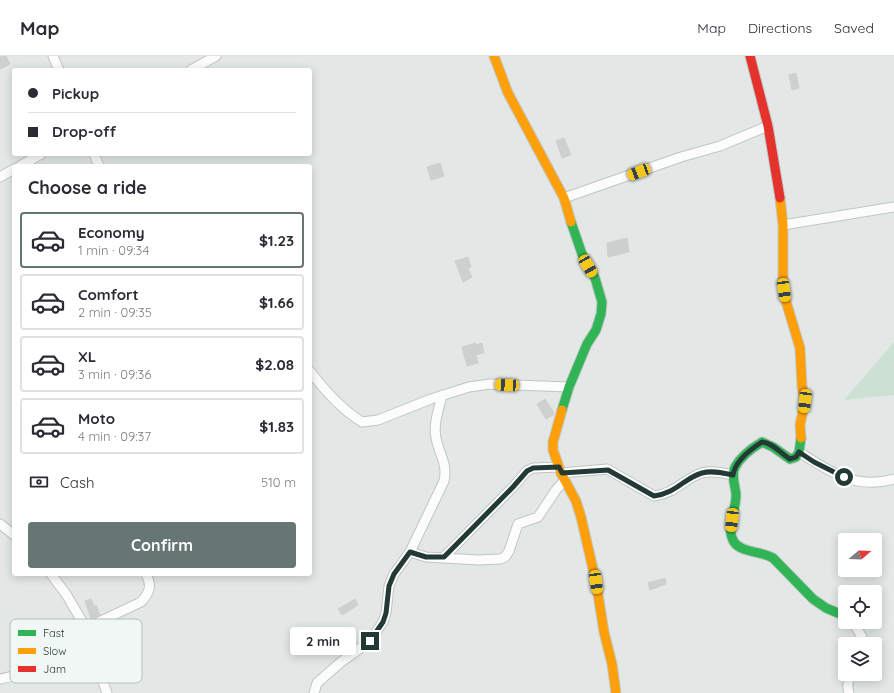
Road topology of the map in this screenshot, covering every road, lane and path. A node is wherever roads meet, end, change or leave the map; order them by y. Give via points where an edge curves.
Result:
1 (53, 56) edge
2 (216, 56) edge
3 (494, 56) edge
4 (750, 56) edge
5 (58, 68) edge
6 (195, 68) edge
7 (768, 126) junction
8 (38, 156) edge
9 (24, 164) edge
10 (12, 170) edge
11 (0, 177) edge
12 (564, 198) junction
13 (894, 207) edge
14 (783, 225) junction
15 (312, 374) edge
16 (569, 387) junction
17 (442, 395) junction
18 (799, 452) junction
19 (562, 473) junction
20 (733, 475) junction
21 (894, 479) edge
22 (0, 524) edge
23 (12, 533) edge
24 (410, 552) junction
25 (444, 557) junction
26 (52, 576) edge
27 (147, 576) edge
28 (838, 613) edge
29 (81, 619) edge
30 (105, 619) edge
31 (10, 677) edge
32 (0, 679) edge
33 (848, 681) edge
34 (103, 683) edge
35 (107, 693) edge
36 (314, 693) edge
37 (616, 693) edge
38 (849, 693) edge

1 - 5 street
2 - 6 street
3 - 12 street via 511,99
4 - 7 street
7 - 12 street via 720,146
7 - 14 street
8 - 9 street
10 - 11 street
12 - 16 street via 576,240 595,278 602,302 596,330 587,344
13 - 14 street
14 - 18 street via 785,298 800,348 805,401 800,425
15 - 17 street via 346,412 362,422 378,420
16 - 17 street via 490,384
16 - 19 street via 553,442 553,450
17 - 24 street via 435,424 436,438 446,472
18 - 20 street via 796,457 790,459 769,443 762,442 754,446 738,463
18 - 21 street via 856,482 871,483
19 - 20 street via 608,470 654,496 674,490 700,473
19 - 25 street via 533,468 527,471
19 - 25 street via 538,517 518,524 505,557 493,560
19 - 37 street via 576,500 586,538
20 - 28 street via 736,497 733,541 737,545 770,556 811,600
22 - 23 street
24 - 25 street via 426,557
24 - 36 street via 394,574 389,586 383,622 370,641 317,683
26 - 29 street
27 - 30 street via 150,582 148,595 141,602
31 - 32 street
33 - 38 street
34 - 35 street

